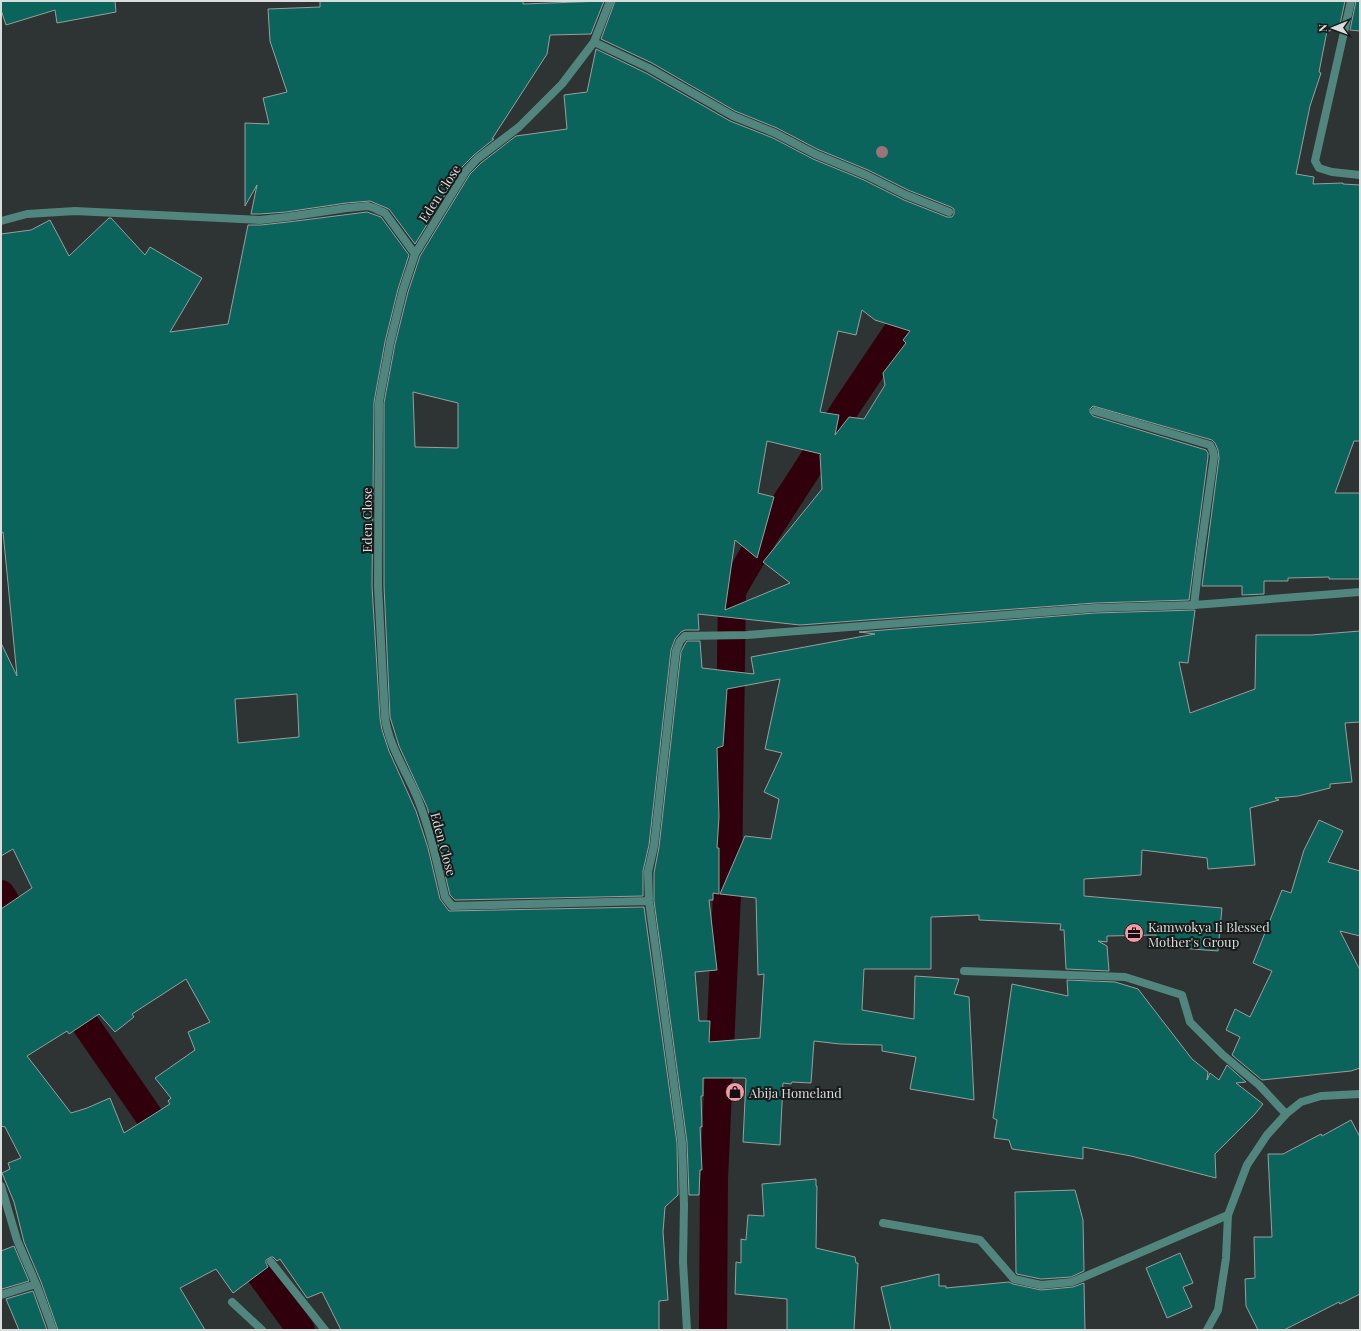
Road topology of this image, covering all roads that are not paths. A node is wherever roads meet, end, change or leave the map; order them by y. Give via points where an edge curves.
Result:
1 (610, 1) edge
2 (1351, 1) edge
3 (594, 42) junction
4 (1360, 175) edge
5 (949, 212) dead end
6 (1, 221) edge
7 (415, 254) junction
8 (1095, 411) dead end
9 (1360, 592) edge
10 (1194, 605) junction
11 (649, 901) junction
12 (964, 971) dead end
13 (1360, 1094) edge
14 (1286, 1114) junction
15 (1, 1186) edge
16 (1228, 1214) junction
17 (883, 1223) dead end
18 (271, 1262) dead end
19 (36, 1284) junction
20 (1, 1295) edge
21 (232, 1302) dead end
22 (53, 1330) edge
23 (262, 1330) edge
24 (325, 1330) edge
25 (687, 1330) edge
26 (1207, 1330) edge

1 - 3 street, Eden Close
2 - 4 street via 1315,161 1324,171
3 - 5 street via 649,68 733,116
3 - 7 street, Eden Close via 562,84 537,110 466,171
6 - 7 street via 27,214 75,211 260,220 368,206 385,213
7 - 11 street, Eden Close via 390,343 379,402 378,586 388,736 427,823 445,897 452,906
8 - 10 street via 1210,445 1214,457
9 - 10 street
10 - 11 street via 1095,608 747,635 685,636 676,651 654,846 648,872
11 - 25 street via 682,1143 683,1262
12 - 14 street via 1125,977 1182,994 1190,1022 1223,1055 1259,1085
13 - 14 street via 1321,1096 1301,1102
14 - 16 street via 1267,1135 1247,1165
15 - 19 street via 17,1240
16 - 17 street via 1072,1282 1041,1285 1014,1278 980,1240
16 - 26 street via 1226,1258 1218,1310
18 - 24 street
19 - 20 street
19 - 22 street
21 - 23 street

